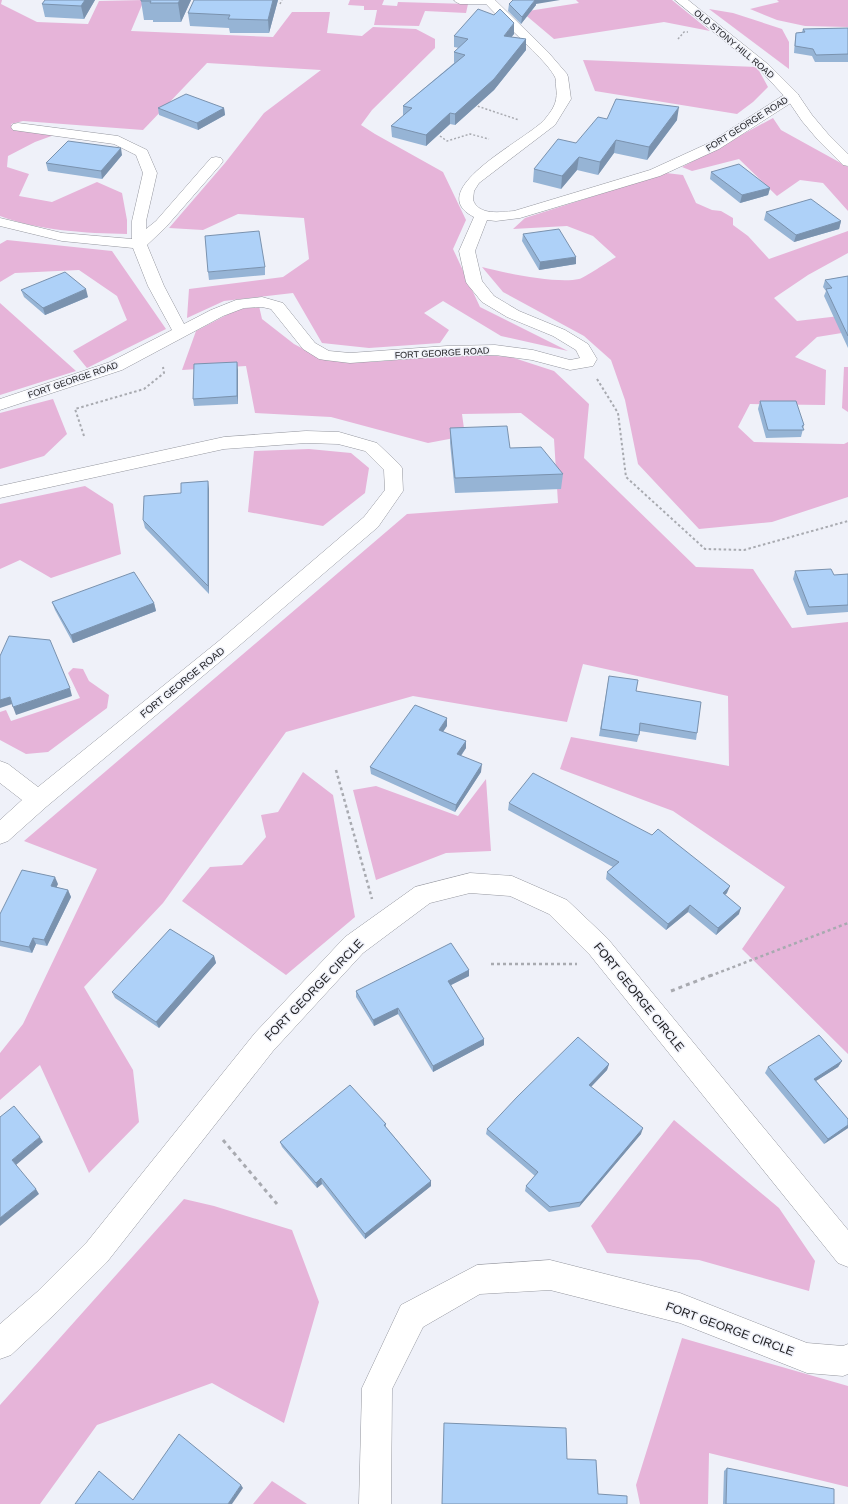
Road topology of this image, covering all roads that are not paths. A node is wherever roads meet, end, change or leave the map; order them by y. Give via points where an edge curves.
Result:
1 (460, 0) edge
2 (488, 0) edge
3 (681, 0) edge
4 (792, 96) junction
5 (18, 127) dead end
6 (216, 161) dead end
7 (848, 162) edge
8 (482, 215) junction
9 (0, 222) edge
10 (139, 244) junction
11 (180, 331) junction
12 (0, 405) edge
13 (0, 492) edge
14 (0, 770) edge
15 (38, 800) junction
16 (0, 834) edge
17 (848, 1253) edge
18 (0, 1344) edge
19 (848, 1359) edge
20 (375, 1504) edge

1 - 2 street
2 - 8 street via 544,55 562,77 564,99 550,122 474,180 465,192 465,202 471,210
3 - 4 street, OLD STONY HILL ROAD via 765,68
4 - 7 street, OLD STONY HILL ROAD via 822,137
4 - 8 street, FORT GEORGE ROAD via 714,146 655,173 515,215
5 - 10 street via 118,140 142,153 150,173 139,221
6 - 10 street via 161,224
8 - 11 street, FORT GEORGE ROAD via 467,252 474,282 488,298 513,314 559,332 582,347 590,359 587,362 570,365 533,355 495,350 350,358 325,355 309,346 277,306 262,302 242,303
9 - 10 street via 62,237
10 - 11 street via 156,286
11 - 12 street, FORT GEORGE ROAD via 116,366
13 - 15 street, FORT GEORGE ROAD via 224,443 306,437 339,438 371,447 393,468 394,491 371,522 228,646
14 - 15 street
15 - 16 street, FORT GEORGE ROAD
17 - 18 street, FORT GEORGE CIRCLE via 599,946 558,907 512,886 470,883 423,894 354,945 264,1042 97,1252
19 - 20 street, FORT GEORGE CIRCLE via 843,1361 807,1358 680,1308 550,1275 477,1280 412,1316 377,1388

